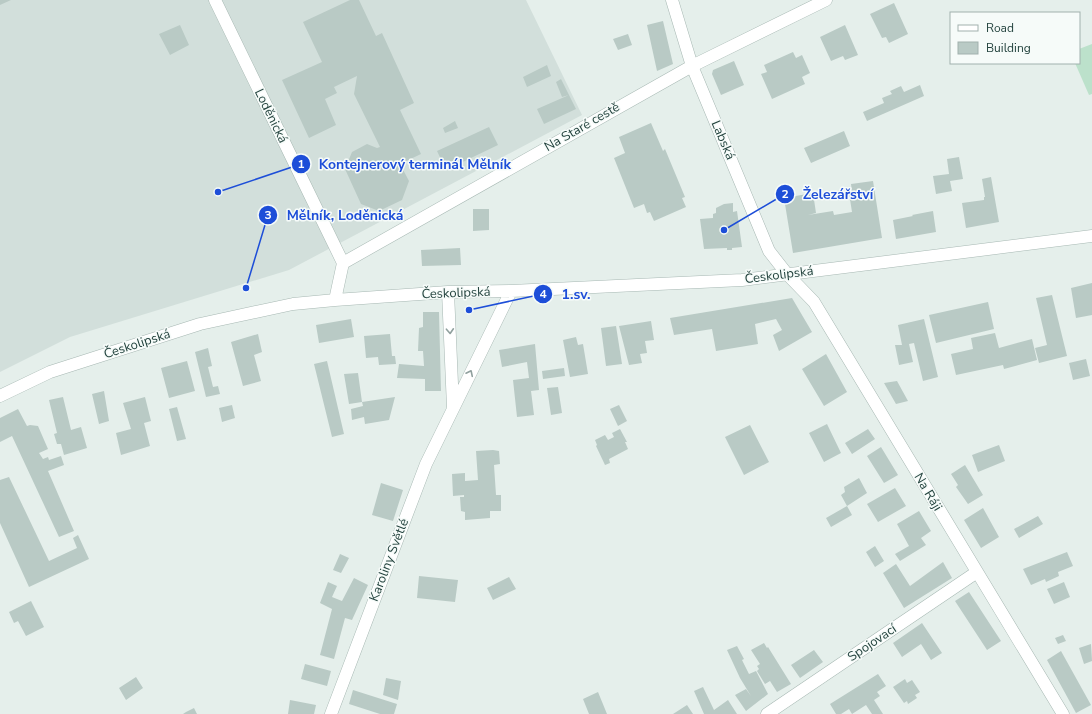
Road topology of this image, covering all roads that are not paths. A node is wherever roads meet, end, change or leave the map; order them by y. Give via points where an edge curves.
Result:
1 (215, 0) edge
2 (672, 0) edge
3 (826, 0) edge
4 (692, 66) junction
5 (1092, 236) edge
6 (343, 263) junction
7 (787, 274) junction
8 (511, 291) junction
9 (448, 292) junction
10 (335, 300) junction
11 (0, 396) edge
12 (453, 408) junction
13 (976, 572) junction
14 (331, 714) edge
15 (767, 714) edge
16 (1063, 714) edge

1 - 6 street, Loděnická
2 - 4 street, Labská
3 - 4 street, Na Staré cestě
4 - 6 street, Na Staré cestě
4 - 7 street, Labská via 769,252
5 - 7 street, Českolipská
6 - 10 street
7 - 8 street, Českolipská via 742,280
7 - 13 street, Na Ráji via 814,302
8 - 9 street, Českolipská
12 -> 8 street, Karoliny Světlé
9 - 10 street, Českolipská
9 -> 12 street, Karoliny Světlé
10 - 11 street, Českolipská via 293,304 200,324 50,372
12 - 14 street, Karoliny Světlé via 426,464
13 - 15 street, Spojovací
13 - 16 street, Na Ráji

